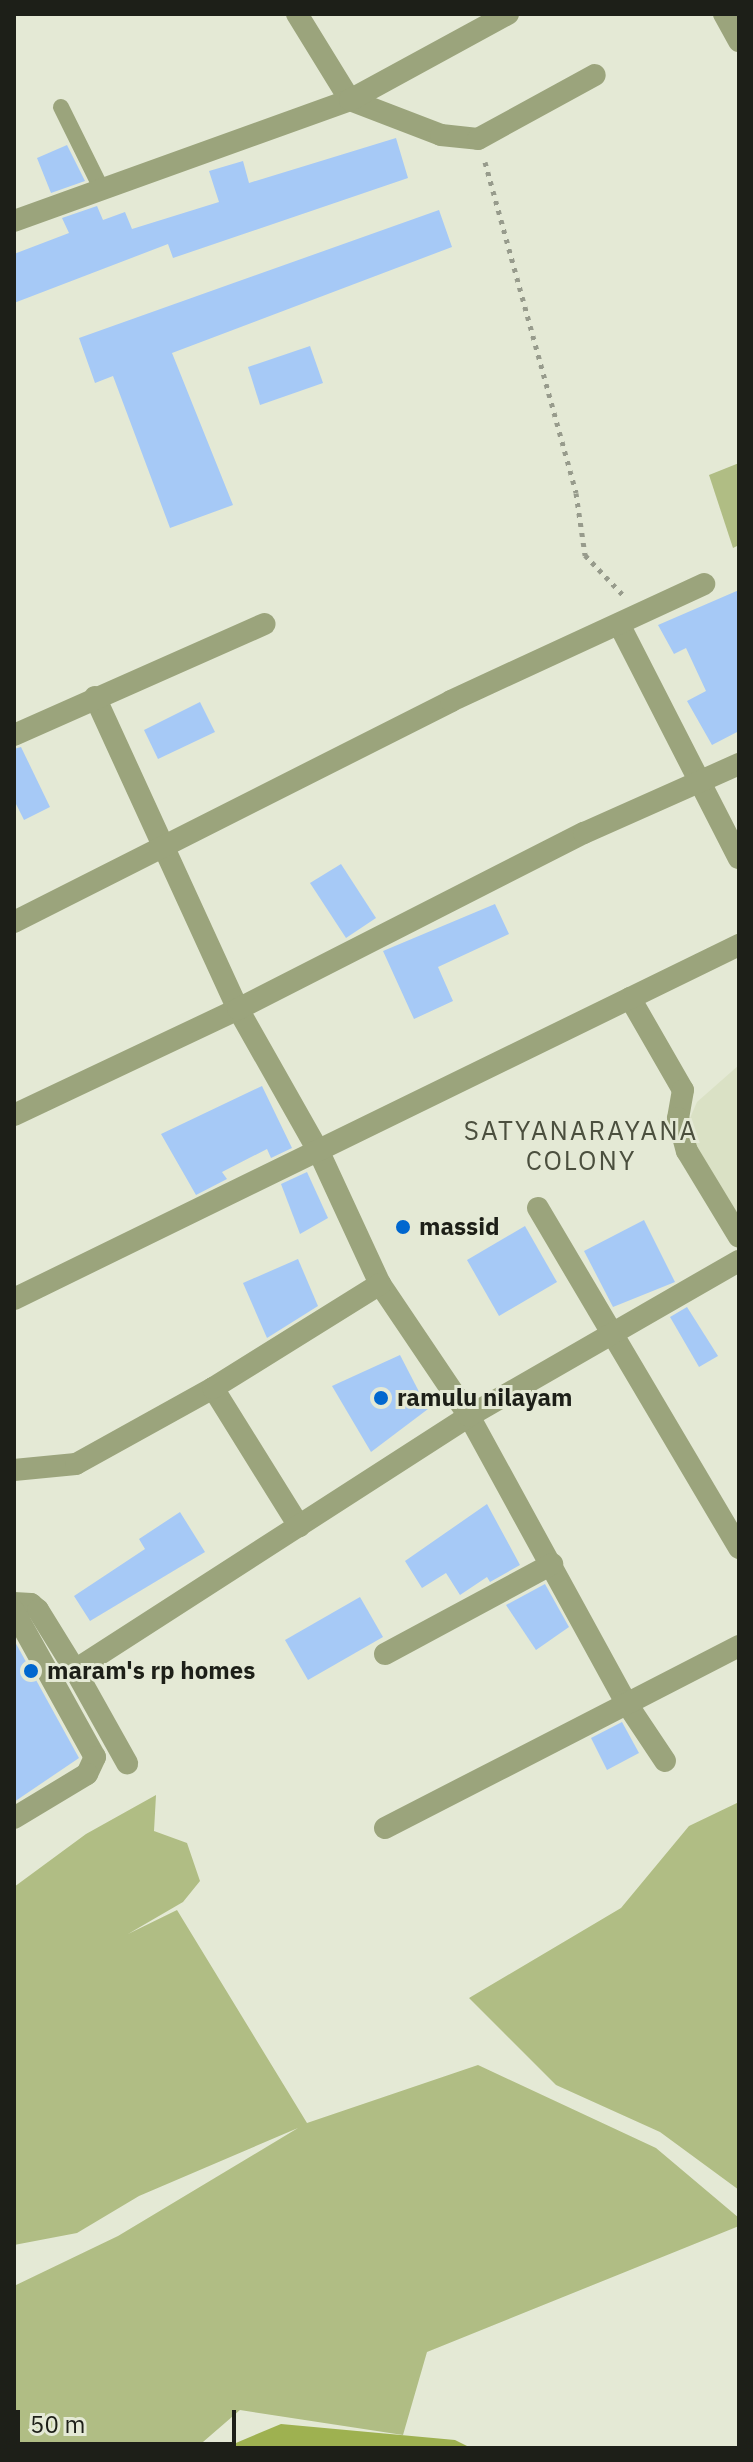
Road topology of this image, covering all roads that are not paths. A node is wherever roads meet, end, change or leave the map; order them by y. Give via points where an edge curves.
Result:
1 (297, 14) edge
2 (508, 14) edge
3 (724, 14) edge
4 (739, 41) edge
5 (595, 75) dead end
6 (350, 100) junction
7 (61, 107) dead end
8 (102, 190) junction
9 (14, 221) edge
10 (704, 584) dead end
11 (265, 624) dead end
12 (619, 624) junction
13 (95, 697) junction
14 (14, 735) edge
15 (739, 764) edge
16 (697, 783) junction
17 (165, 850) junction
18 (739, 858) edge
19 (14, 922) edge
20 (739, 945) edge
21 (630, 998) junction
22 (238, 1009) junction
23 (14, 1115) edge
24 (319, 1152) junction
25 (538, 1208) dead end
26 (739, 1237) edge
27 (739, 1261) edge
28 (380, 1284) junction
29 (14, 1299) edge
30 (612, 1333) junction
31 (213, 1388) junction
32 (469, 1416) junction
33 (14, 1470) edge
34 (299, 1526) junction
35 (739, 1548) edge
36 (552, 1564) junction
37 (14, 1603) edge
38 (14, 1611) edge
39 (739, 1646) edge
40 (385, 1654) dead end
41 (75, 1670) junction
42 (625, 1701) junction
43 (665, 1761) dead end
44 (127, 1763) dead end
45 (14, 1818) edge
46 (385, 1828) dead end

1 - 6 street
2 - 6 street
3 - 4 street
5 - 6 street via 478,139 416,128
6 - 8 street
7 - 8 lane
8 - 9 street
10 - 12 street
11 - 13 street
12 - 16 street
12 - 17 street via 451,701
13 - 14 street
13 - 17 street
15 - 16 street
16 - 18 street
16 - 22 street via 584,833
17 - 19 street
17 - 22 street
20 - 21 street
21 - 24 street
21 - 26 street via 683,1090 678,1118 687,1151
22 - 23 street
22 - 24 street
24 - 28 street
24 - 29 street
25 - 30 street
27 - 30 street
28 - 31 street
28 - 32 street
30 - 32 street
30 - 35 street
31 - 33 street via 76,1464
31 - 34 street
32 - 34 street
32 - 36 street
34 - 41 street
36 - 40 street
36 - 42 street
37 - 41 street via 38,1610
38 - 45 street via 95,1757 87,1774
39 - 42 street
41 - 44 street
42 - 43 street
42 - 46 street

